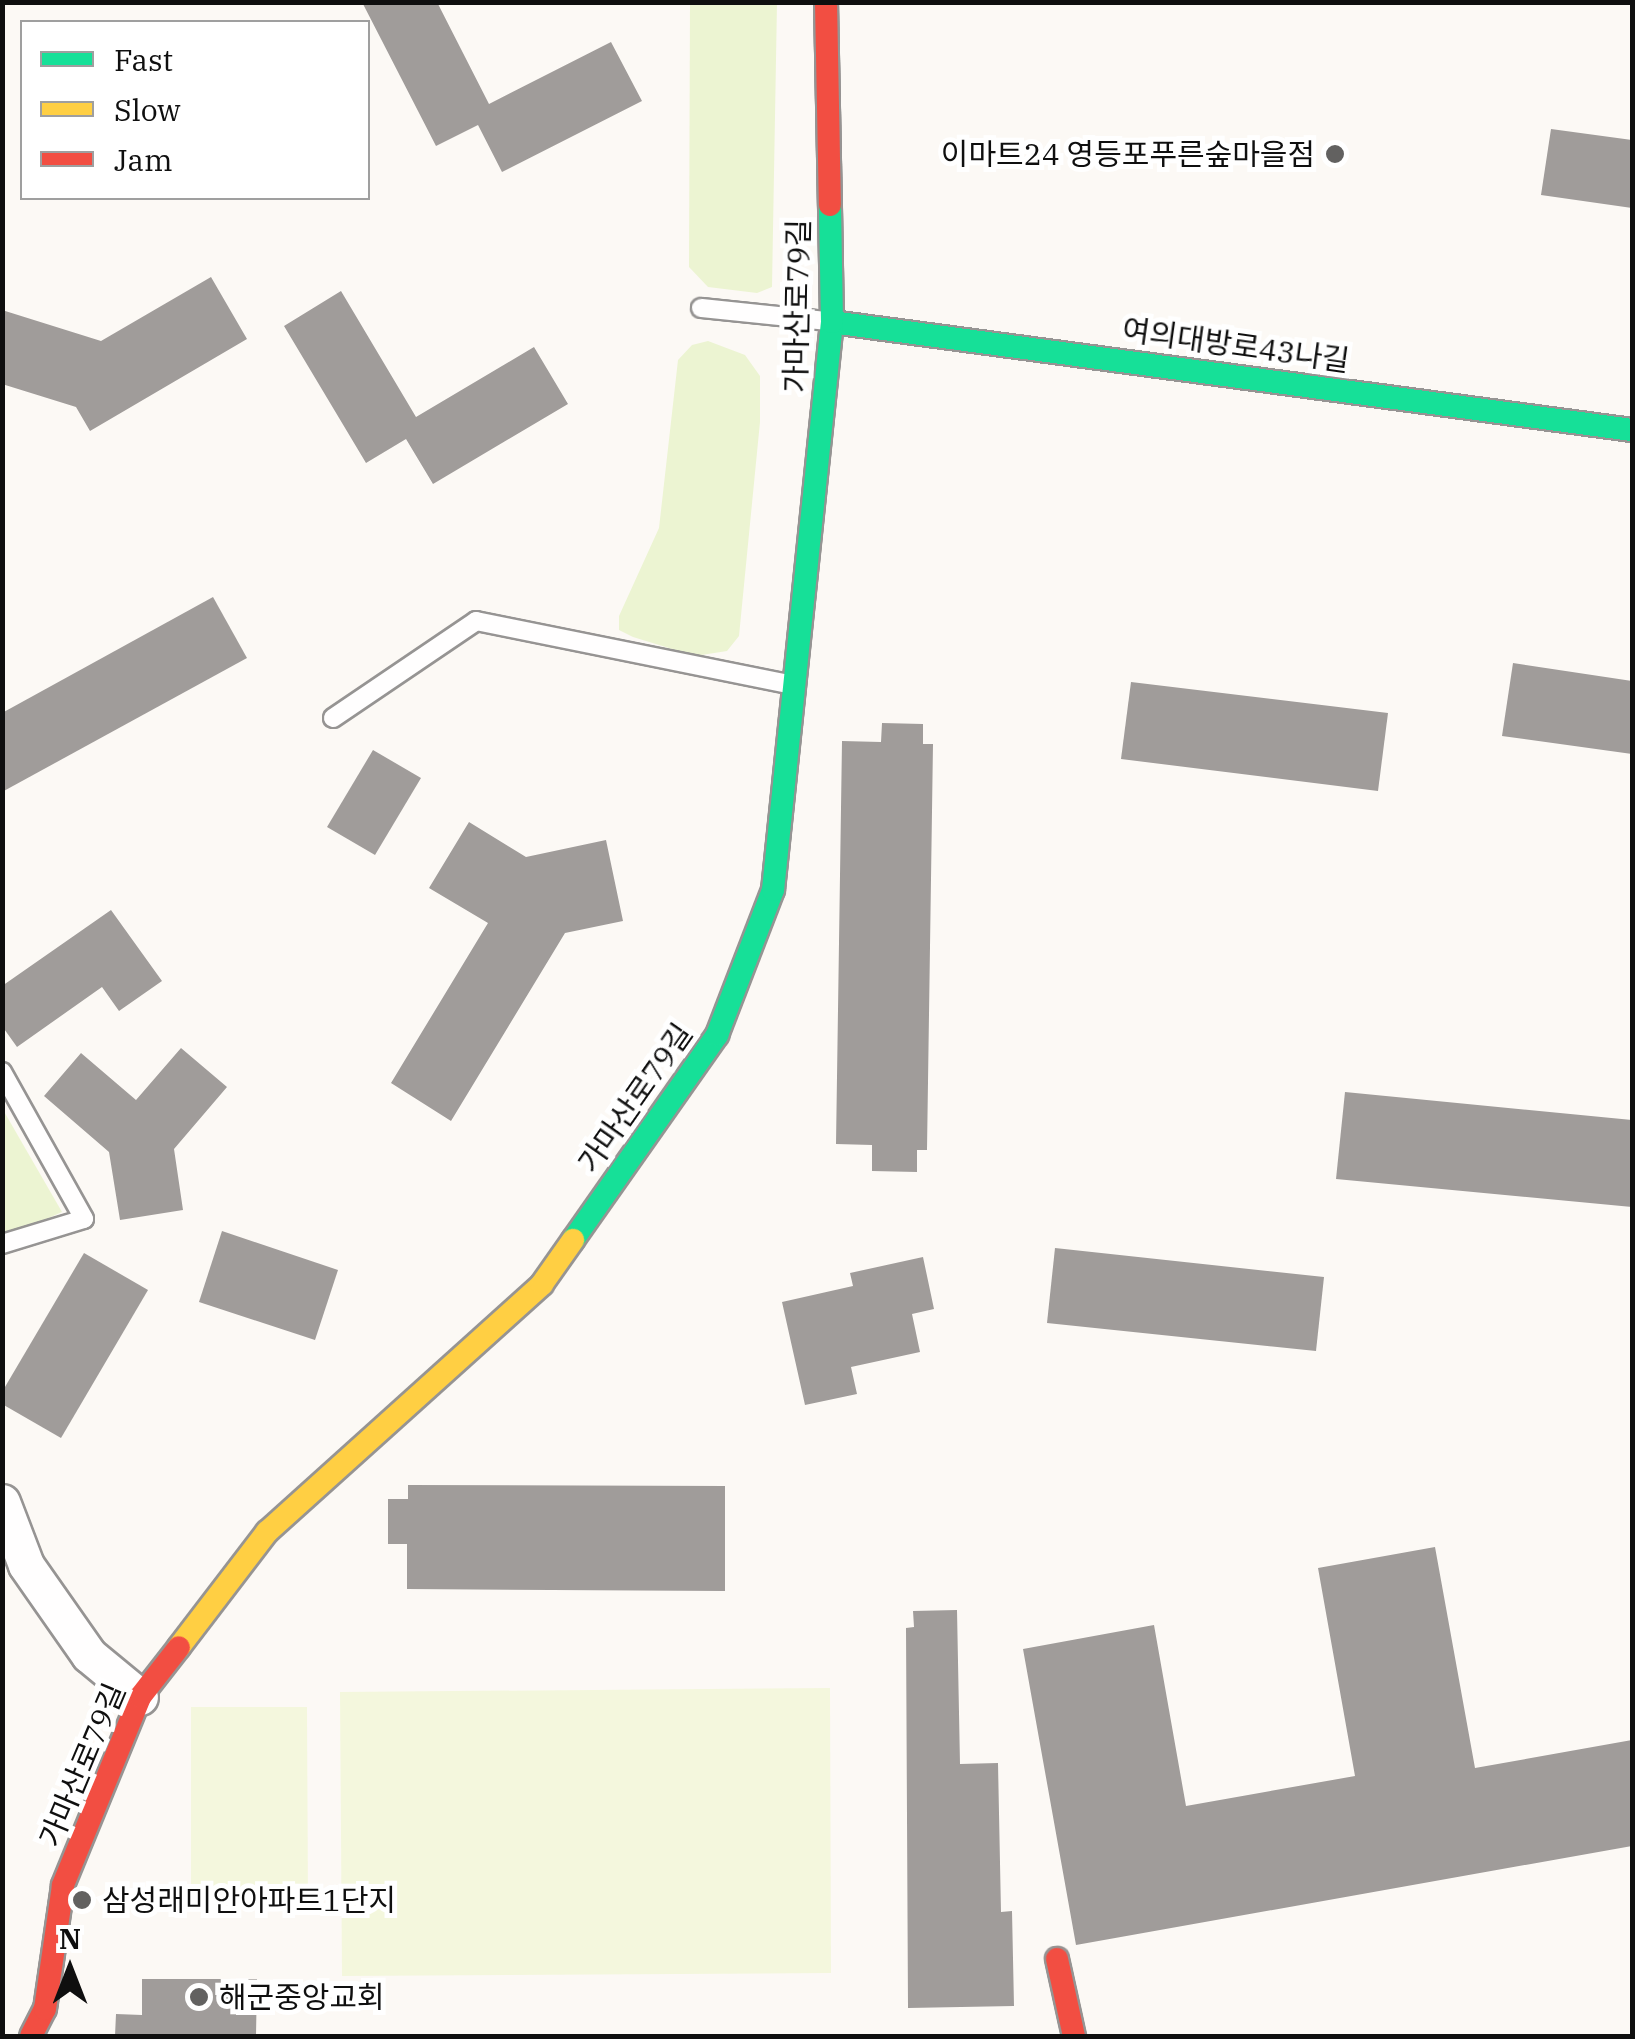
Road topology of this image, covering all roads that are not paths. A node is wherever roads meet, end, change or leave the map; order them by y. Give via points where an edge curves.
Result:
1 (826, 2) edge
2 (701, 308) dead end
3 (832, 322) junction
4 (1632, 430) edge
5 (798, 686) junction
6 (333, 718) dead end
7 (2, 1072) edge
8 (2, 1244) edge
9 (2, 1502) edge
10 (140, 1696) junction
11 (1057, 1959) dead end
12 (39, 2027) edge
13 (1074, 2036) edge

1 - 3 street, 가마산로79길
2 - 3 lane
3 - 4 street, 여의대방로43나길
3 - 5 street, 가마산로79길
5 - 6 lane via 476,621
5 - 10 street, 가마산로79길 via 773,890 717,1035 542,1284 267,1532
7 - 8 lane via 84,1219
9 - 10 street via 26,1565 89,1655
10 - 12 street, 가마산로79길 via 63,1885
11 - 13 street

